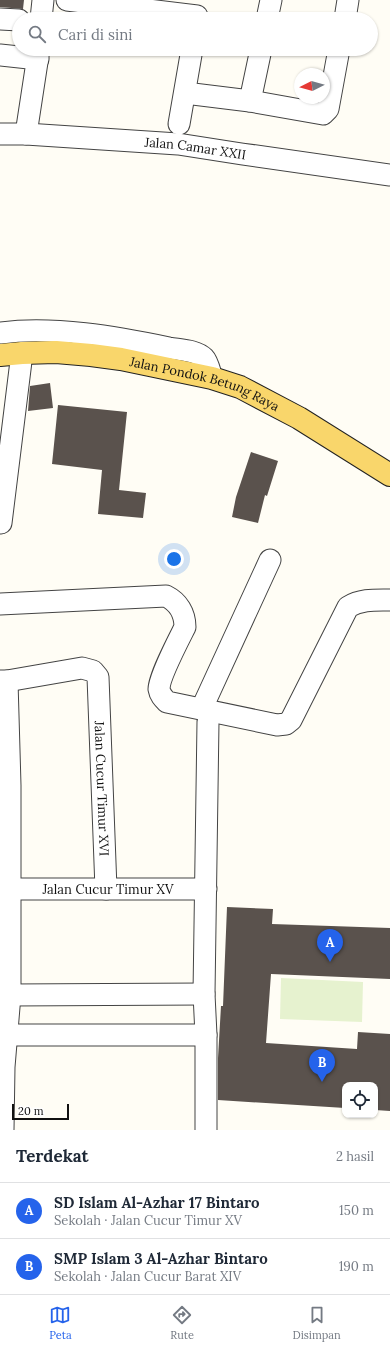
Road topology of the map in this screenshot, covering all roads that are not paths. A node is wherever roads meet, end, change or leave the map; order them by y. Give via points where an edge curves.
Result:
1 (43, 0) edge
2 (67, 0) edge
3 (271, 0) edge
4 (348, 0) edge
5 (42, 12) edge
6 (197, 12) edge
7 (268, 12) edge
8 (346, 12) edge
9 (0, 19) edge
10 (12, 20) edge
11 (0, 55) edge
12 (12, 55) edge
13 (38, 56) edge
14 (191, 56) edge
15 (260, 56) edge
16 (338, 56) edge
17 (185, 92) junction
18 (250, 101) junction
19 (179, 124) dead end
20 (0, 134) edge
21 (26, 134) junction
22 (390, 175) edge
23 (0, 334) edge
24 (22, 353) junction
25 (0, 355) edge
26 (212, 378) junction
27 (390, 475) edge
28 (1, 522) edge
29 (270, 560) dead end
30 (390, 600) edge
31 (0, 604) edge
32 (4, 681) edge
33 (205, 715) junction
34 (5, 786) edge
35 (10, 889) junction
36 (106, 889) junction
37 (206, 889) junction
38 (5, 961) edge
39 (204, 994) junction
40 (10, 995) junction
41 (8, 1035) junction
42 (206, 1035) junction
43 (2, 1066) edge
44 (4, 1130) edge
45 (206, 1130) edge

1 - 5 street
2 - 6 street
3 - 7 street
4 - 8 street
9 - 10 street
11 - 12 street
13 - 21 street
14 - 17 street
15 - 18 street
16 - 18 street via 328,109 324,113
17 - 18 street
17 - 19 street
20 - 21 street, Jalan Camar XXII
21 - 22 street, Jalan Camar XXII via 178,144
23 - 26 street via 36,331 80,333 195,353 205,359
24 - 25 main road, Jalan Pondok Betung Raya
24 - 26 main road, Jalan Pondok Betung Raya via 91,355
24 - 28 street
26 - 27 main road, Jalan Pondok Betung Raya via 240,387 299,418
29 - 33 street
30 - 33 street via 366,600 355,602 348,607 286,724
31 - 33 street via 166,596 174,600 185,618 185,627 162,679 162,697 167,702
32 - 34 street
32 - 36 street, Jalan Cucur Timur XVI via 82,668 93,671 98,677
33 - 37 street
34 - 35 street
35 - 36 street, Jalan Cucur Timur XV
35 - 38 street
36 - 37 street, Jalan Cucur Timur XV
37 - 39 street
38 - 40 street
39 - 40 street
39 - 42 street
40 - 41 street
41 - 42 street
41 - 43 street
42 - 45 street
43 - 44 street

